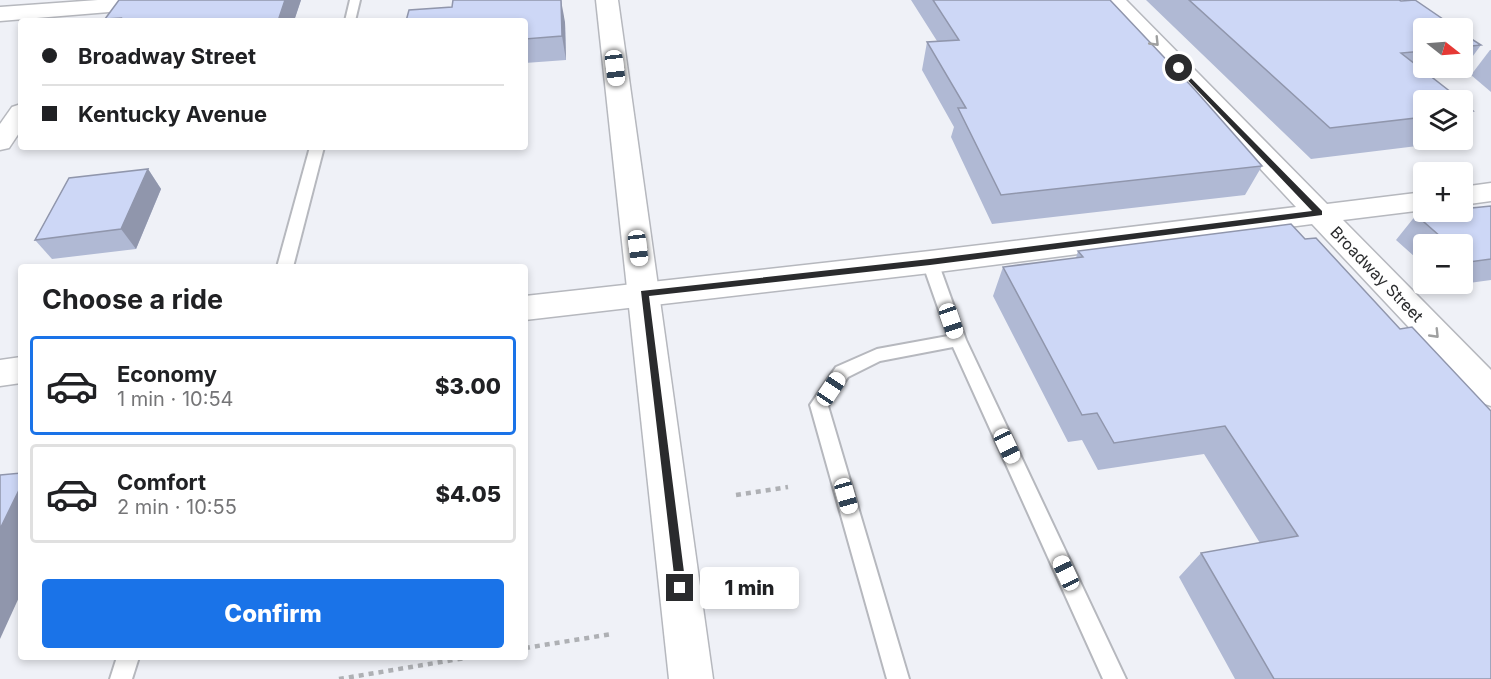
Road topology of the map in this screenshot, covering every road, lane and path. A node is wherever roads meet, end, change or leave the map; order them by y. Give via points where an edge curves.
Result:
1 (182, 0) edge
2 (355, 0) edge
3 (607, 0) edge
4 (1114, 0) edge
5 (92, 9) edge
6 (0, 14) edge
7 (351, 18) edge
8 (18, 116) edge
9 (0, 142) edge
10 (316, 150) edge
11 (1491, 192) edge
12 (1473, 194) edge
13 (1413, 202) edge
14 (1319, 213) junction
15 (930, 262) junction
16 (286, 264) edge
17 (644, 293) junction
18 (528, 308) edge
19 (958, 340) junction
20 (18, 370) edge
21 (0, 373) edge
22 (1491, 392) edge
23 (788, 487) dead end
24 (736, 495) dead end
25 (612, 634) dead end
26 (528, 648) edge
27 (127, 660) edge
28 (453, 660) edge
29 (121, 679) edge
30 (339, 679) edge
31 (691, 679) edge
32 (898, 679) edge
33 (1114, 679) edge

1 - 5 street
2 - 7 lane
3 - 17 street
4 -> 14 street, Broadway Street
5 - 6 street
8 - 9 street
10 - 16 lane
11 - 12 street
13 - 14 street
14 - 15 street
14 -> 22 street, Broadway Street
15 - 17 street
15 - 19 lane
17 - 18 street
17 - 31 street
19 - 32 lane via 877,355 842,372 819,405
19 - 33 lane
20 - 21 street
23 - 24 path
25 - 26 path
27 - 29 lane
28 - 30 path

